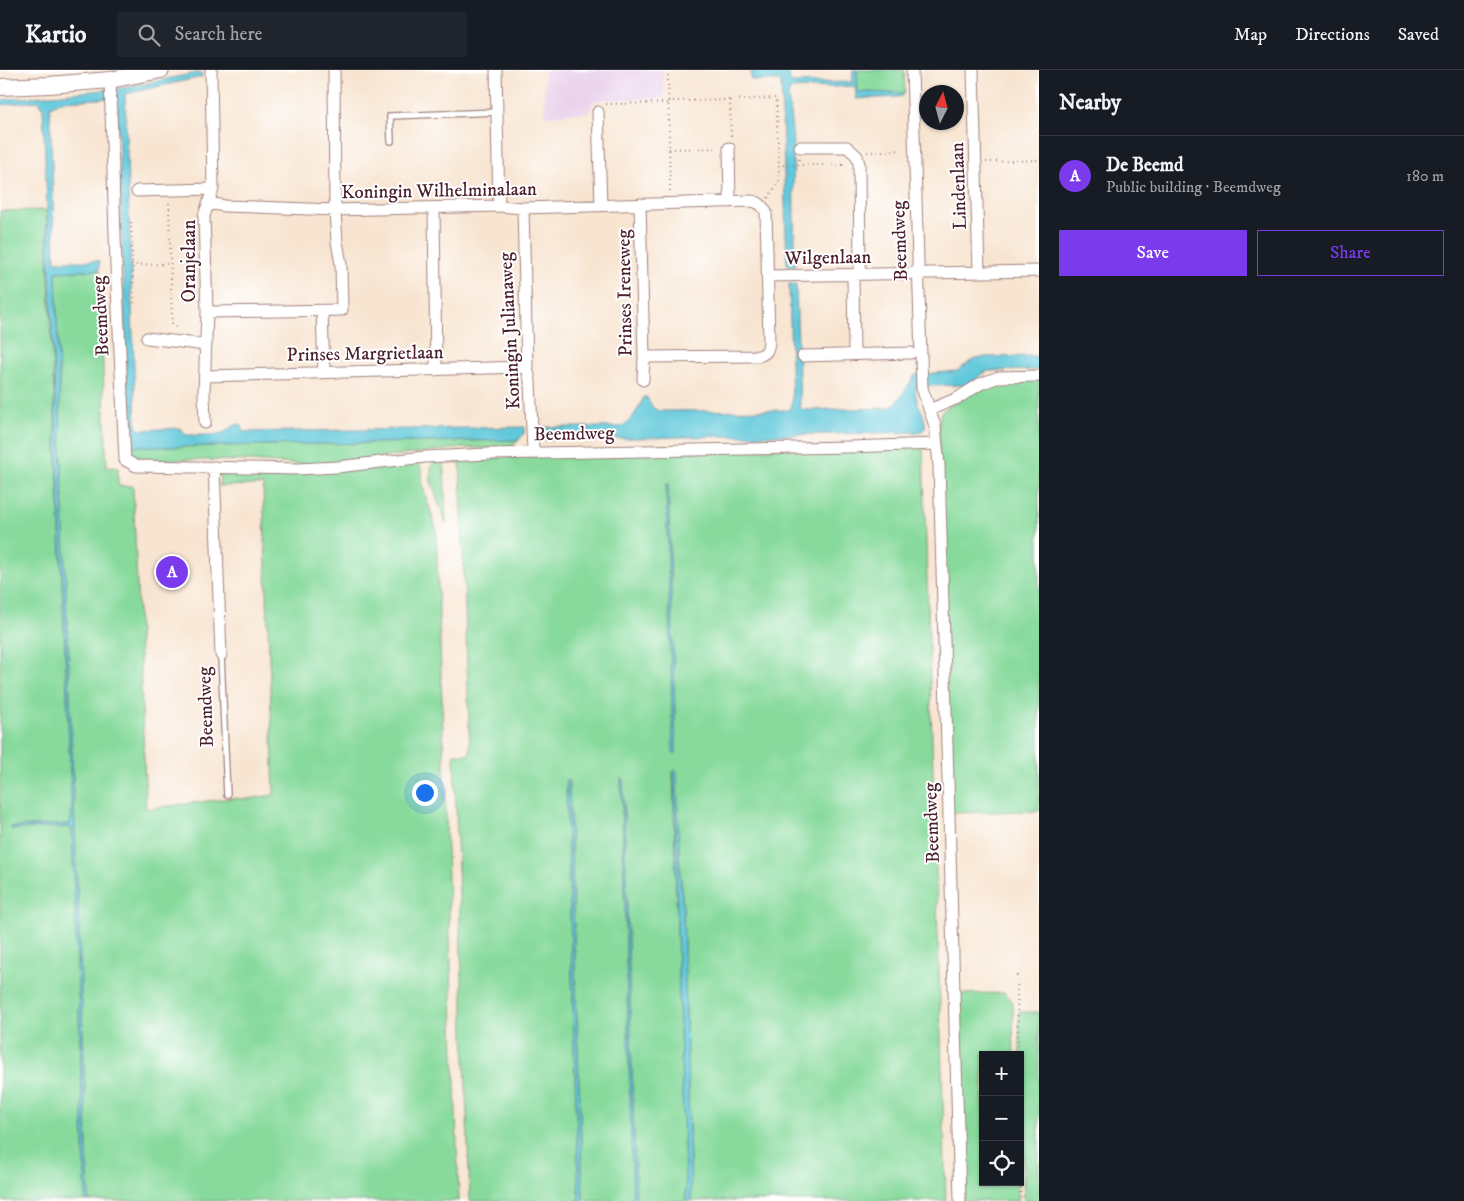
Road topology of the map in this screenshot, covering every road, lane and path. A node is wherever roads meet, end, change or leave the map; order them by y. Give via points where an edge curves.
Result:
1 (161, 70) edge
2 (211, 70) edge
3 (334, 70) edge
4 (496, 70) edge
5 (668, 70) edge
6 (912, 70) edge
7 (973, 70) edge
8 (110, 80) junction
9 (0, 87) edge
10 (730, 100) junction
11 (668, 102) junction
12 (497, 112) junction
13 (598, 112) joint
14 (391, 142) dead end
15 (800, 147) joint
16 (729, 148) junction
17 (669, 149) junction
18 (914, 150) junction
19 (858, 160) junction
20 (1039, 160) edge
21 (976, 162) junction
22 (779, 165) junction
23 (798, 165) junction
24 (213, 189) junction
25 (169, 190) junction
26 (137, 192) dead end
27 (730, 202) junction
28 (208, 203) junction
29 (640, 204) junction
30 (670, 204) junction
31 (499, 206) junction
32 (601, 206) junction
33 (763, 206) junction
34 (434, 208) junction
35 (523, 208) junction
36 (336, 210) junction
37 (131, 222) dead end
38 (171, 264) junction
39 (132, 265) junction
40 (1039, 271) edge
41 (979, 272) junction
42 (918, 273) junction
43 (856, 274) junction
44 (768, 276) junction
45 (134, 307) dead end
46 (322, 311) junction
47 (206, 312) junction
48 (147, 338) dead end
49 (178, 342) junction
50 (206, 345) junction
51 (911, 353) dead end
52 (854, 354) junction
53 (803, 356) dead end
54 (644, 357) junction
55 (527, 367) junction
56 (436, 370) junction
57 (324, 373) junction
58 (205, 376) junction
59 (1039, 376) edge
60 (643, 380) dead end
61 (929, 410) junction
62 (205, 423) dead end
63 (936, 444) junction
64 (533, 452) junction
65 (214, 467) junction
66 (221, 655) joint
67 (227, 795) dead end
68 (1017, 975) dead end
69 (1018, 1051) edge
70 (1020, 1186) edge
71 (960, 1201) edge
72 (1021, 1201) edge

1 - 8 street
2 - 24 street, Oranjelaan
3 - 36 street
4 - 12 street
5 - 11 path
6 - 18 street, Beemdweg
7 - 21 street, Lindenlaan
8 - 9 street
8 - 65 street, Beemdweg via 125,460 136,466
10 - 11 path
10 - 16 path
10 - 22 path via 776,98
11 - 13 path via 602,104
11 - 17 path
12 - 14 lane via 390,116
12 - 31 street
13 - 32 street
15 - 19 street via 847,147
15 - 23 path
16 - 17 path
16 - 27 street
17 - 30 path
18 - 19 path via 862,152
18 - 42 street, Beemdweg
19 - 23 path
19 - 43 street
20 - 21 path
21 - 41 street, Lindenlaan
22 - 23 path
22 - 33 path via 779,181
24 - 25 street
24 - 28 street, Oranjelaan
25 - 26 street
25 - 38 path
27 - 30 street, Koningin Wilhelminalaan
27 - 33 street, Koningin Wilhelminalaan via 751,201
28 - 36 street, Koningin Wilhelminalaan
28 - 47 street, Oranjelaan via 204,216
29 - 30 street, Koningin Wilhelminalaan
29 - 32 street, Koningin Wilhelminalaan
29 - 54 street, Prinses Ireneweg
31 - 34 street, Koningin Wilhelminalaan
31 - 35 street, Koningin Wilhelminalaan
32 - 35 street, Koningin Wilhelminalaan
33 - 44 street via 766,212
34 - 36 street, Koningin Wilhelminalaan
34 - 56 street
35 - 55 street, Koningin Julianaweg
36 - 46 street via 342,310
37 - 39 path
38 - 39 path
38 - 49 path via 172,323 180,331
39 - 45 path
40 - 41 street, Wilgenlaan
41 - 42 street, Wilgenlaan
42 - 43 street, Wilgenlaan
42 - 61 street, Beemdweg via 922,388
43 - 44 street, Wilgenlaan
43 - 52 street
44 - 54 street via 769,342 765,354
46 - 47 street
46 - 57 street
47 - 50 street, Oranjelaan
48 - 49 street
49 - 50 street
50 - 58 street, Oranjelaan
51 - 52 street
52 - 53 street
54 - 60 street, Prinses Ireneweg
55 - 56 street, Prinses Margrietlaan
55 - 64 street, Koningin Julianaweg
56 - 57 street, Prinses Margrietlaan
57 - 58 street, Prinses Margrietlaan
58 - 62 street, Oranjelaan
59 - 61 street via 999,377
61 - 63 street, Beemdweg
63 - 64 street, Beemdweg
63 - 71 street, Beemdweg via 940,485
64 - 65 street, Beemdweg via 425,457 337,467
65 - 66 street, Beemdweg
66 - 67 lane, Beemdweg
68 - 69 path
70 - 72 path

